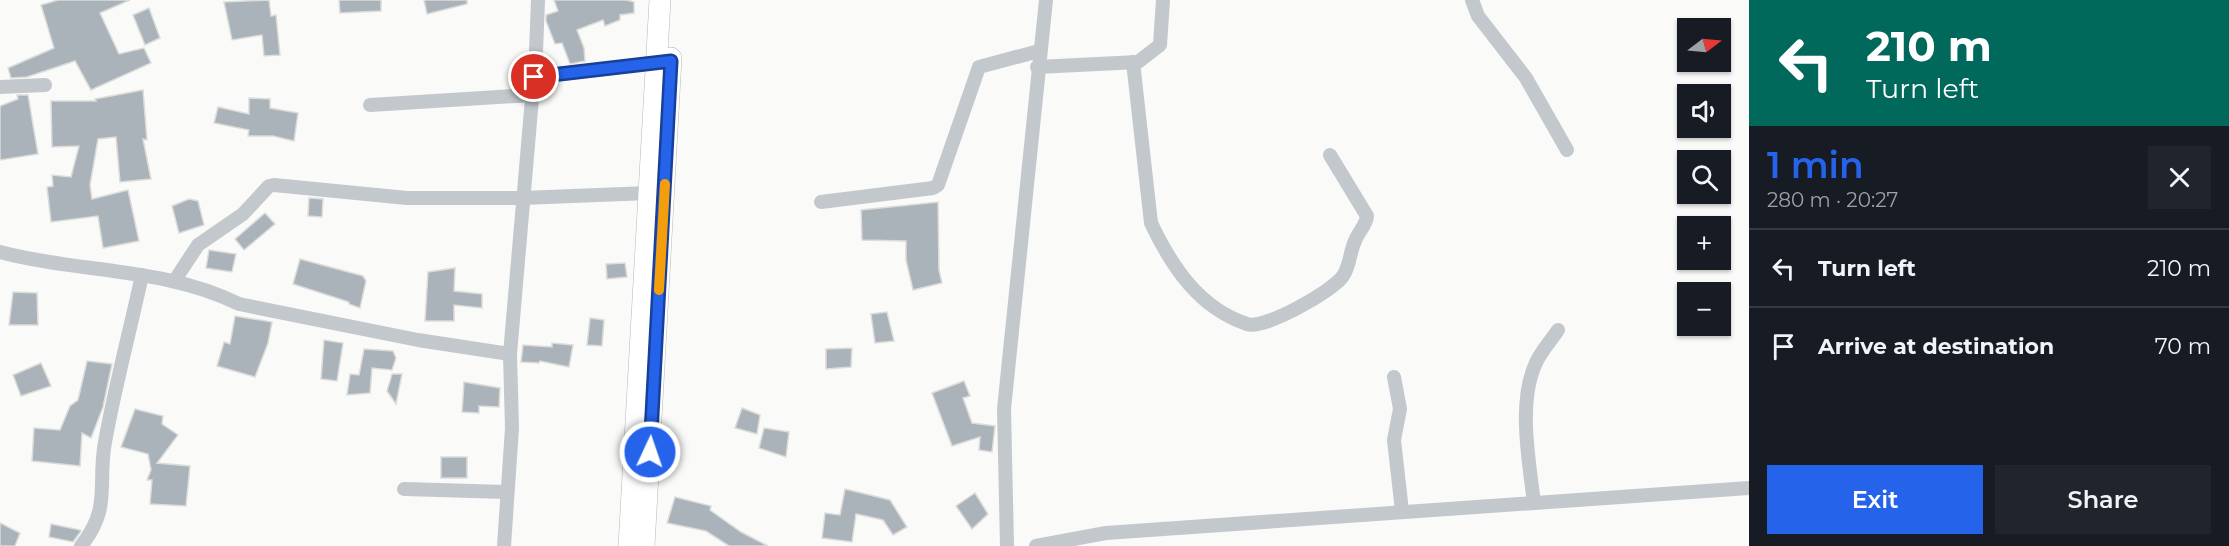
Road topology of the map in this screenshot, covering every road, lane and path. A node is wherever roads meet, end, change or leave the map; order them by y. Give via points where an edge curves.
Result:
1 (538, 0) edge
2 (660, 0) edge
3 (674, 0) edge
4 (1046, 0) edge
5 (1162, 0) edge
6 (1472, 0) edge
7 (1039, 51) junction
8 (663, 62) junction
9 (1133, 62) junction
10 (1037, 67) junction
11 (534, 77) junction
12 (45, 85) dead end
13 (0, 87) edge
14 (532, 95) junction
15 (370, 105) dead end
16 (1567, 150) dead end
17 (1330, 155) dead end
18 (649, 193) junction
19 (522, 198) junction
20 (821, 202) dead end
21 (0, 252) edge
22 (142, 275) junction
23 (175, 280) junction
24 (1558, 330) dead end
25 (510, 354) junction
26 (1394, 377) dead end
27 (1749, 488) edge
28 (404, 489) dead end
29 (507, 492) junction
30 (1534, 503) junction
31 (1402, 511) junction
32 (81, 546) edge
33 (504, 546) edge
34 (629, 546) edge
35 (644, 546) edge
36 (1007, 546) edge
37 (1036, 546) edge

1 - 11 street
2 - 8 highway
3 - 8 highway
4 - 7 street
5 - 9 street via 1160,45
6 - 16 street via 1478,16 1526,78
7 - 10 street
7 - 20 street via 980,68 938,185
8 - 11 street
8 - 18 highway
8 - 35 highway
9 - 10 street
9 - 17 street via 1151,223 1159,241 1199,297 1247,324 1273,320 1334,285 1344,275 1367,216
10 - 36 street via 1004,409
11 - 14 street
12 - 13 street
14 - 15 street
14 - 19 street
18 - 19 street
18 - 34 highway
19 - 23 street via 407,198 269,186 243,214 198,245
19 - 25 street
21 - 22 street via 33,261
22 - 23 street
22 - 32 street via 104,444 102,504 98,520
23 - 25 street via 216,292 239,304
24 - 30 street via 1535,364 1528,390 1527,439
25 - 29 street via 512,428
26 - 31 street via 1400,409 1394,440
27 - 30 street
28 - 29 street
29 - 33 street
30 - 31 street
31 - 37 street via 1106,533

